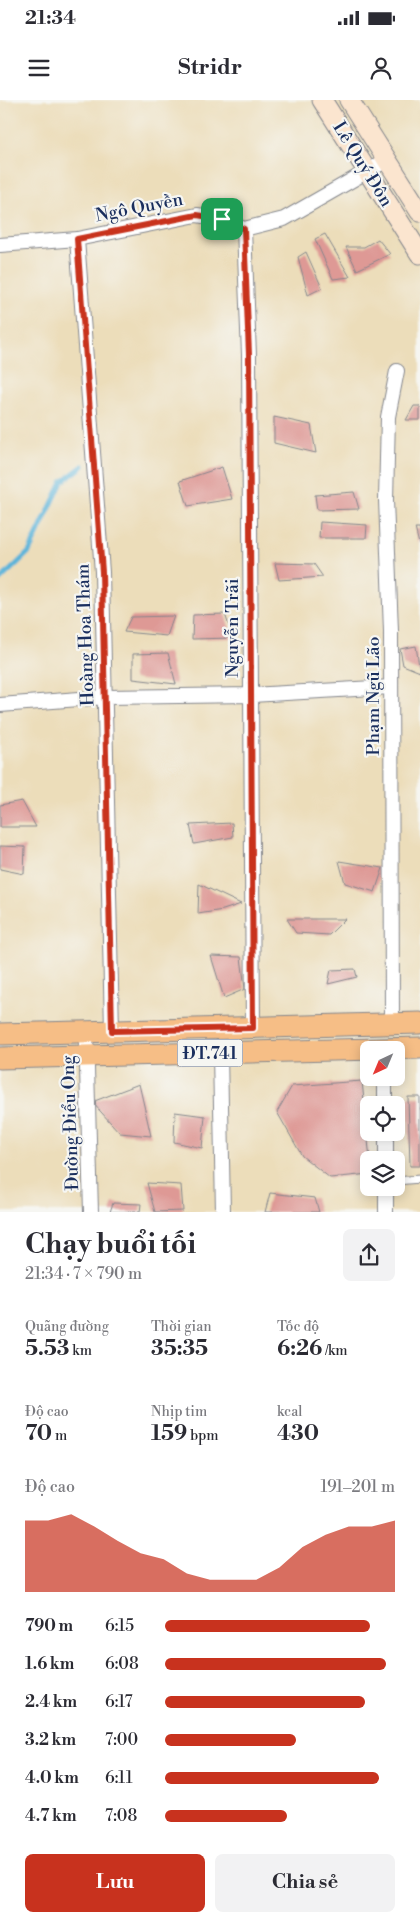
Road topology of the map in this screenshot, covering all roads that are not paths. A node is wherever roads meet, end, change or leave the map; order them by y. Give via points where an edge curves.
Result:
1 (322, 100) edge
2 (349, 100) edge
3 (387, 160) junction
4 (367, 171) junction
5 (419, 208) edge
6 (244, 229) junction
7 (77, 239) junction
8 (0, 245) edge
9 (420, 254) edge
10 (397, 371) dead end
11 (391, 687) junction
12 (251, 695) junction
13 (106, 697) junction
14 (0, 705) edge
15 (392, 1023) junction
16 (420, 1023) edge
17 (253, 1028) junction
18 (112, 1031) junction
19 (86, 1032) junction
20 (0, 1034) edge
21 (420, 1048) edge
22 (405, 1049) edge
23 (360, 1050) edge
24 (220, 1053) junction
25 (86, 1056) junction
26 (0, 1058) edge
27 (420, 1179) edge
28 (405, 1180) edge
29 (386, 1196) edge
30 (91, 1212) edge
31 (223, 1212) edge
32 (386, 1212) edge

1 - 4 main road, Lê Quý Đôn
2 - 3 main road, Lê Quý Đôn
3 - 4 street
3 - 5 main road, Lê Quý Đôn
4 - 6 street via 284,219
4 - 9 main road, Lê Quý Đôn
6 - 7 street, Ngô Quyền via 222,219 197,215
6 - 12 street, Nguyễn Trãi via 249,355
7 - 8 street, Ngô Quyền
7 - 13 street, Hoàng Hoa Thám via 102,572
10 - 11 street, Phạm Ngũ Lão via 388,426 386,500
11 - 12 street
11 - 15 street, Phạm Ngũ Lão
12 - 13 street
12 - 17 street, Nguyễn Trãi
13 - 14 street
13 - 18 street, Hoàng Hoa Thám
15 - 16 main road, ĐT.741
15 - 17 main road, ĐT.741
17 - 18 main road, ĐT.741
18 - 19 main road, ĐT.741
19 - 20 main road, ĐT.741
19 - 25 street, Đường Điểu Ong
21 - 22 main road, ĐT.741
23 - 24 main road, ĐT.741
24 - 25 main road, ĐT.741
24 - 31 street
25 - 26 main road, ĐT.741
25 - 30 street, Đường Điểu Ong
27 - 28 lane
29 - 32 street

